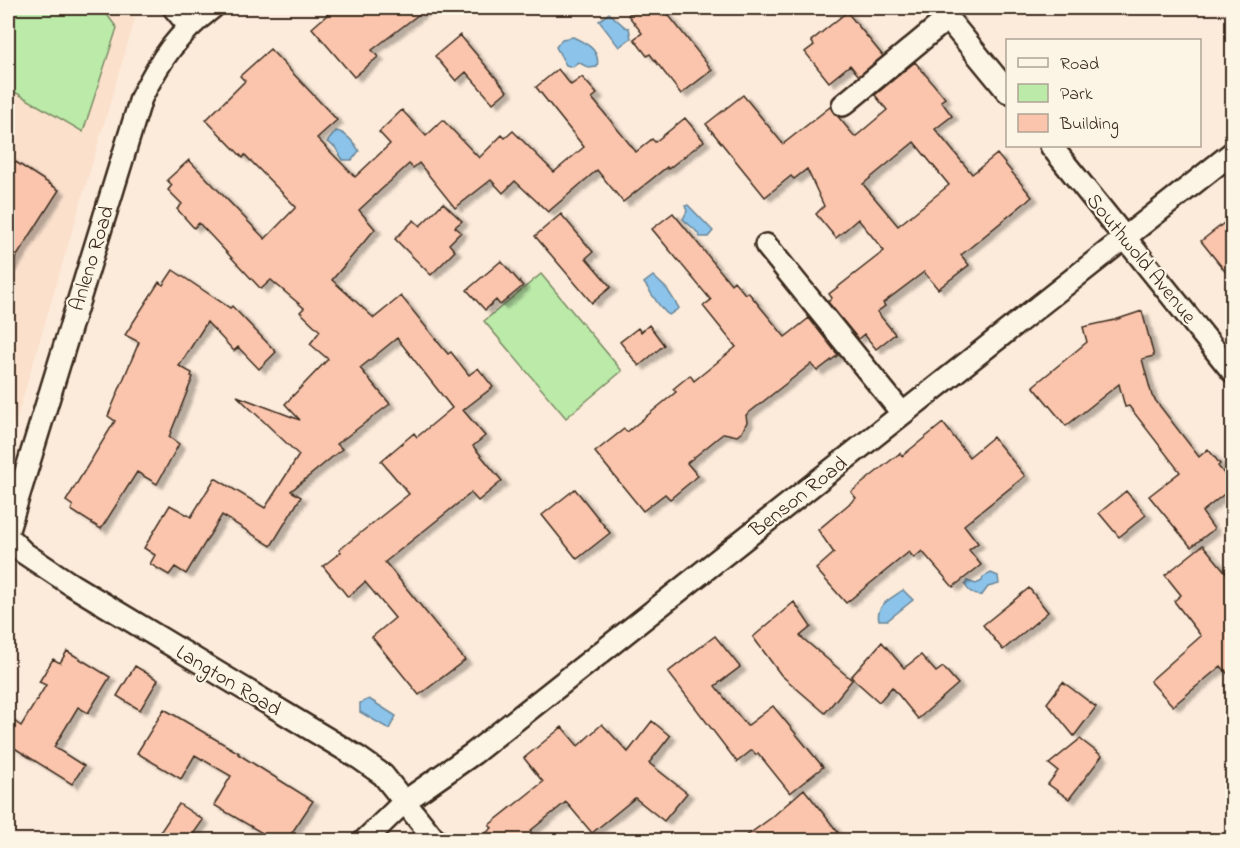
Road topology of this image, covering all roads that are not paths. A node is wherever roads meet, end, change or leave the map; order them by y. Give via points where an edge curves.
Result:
1 (174, 8) edge
2 (212, 8) edge
3 (944, 13) edge
4 (189, 26) junction
5 (1006, 90) edge
6 (843, 105) dead end
7 (1052, 147) edge
8 (1233, 153) edge
9 (1124, 236) junction
10 (766, 245) dead end
11 (1233, 371) edge
12 (902, 413) junction
13 (8, 530) edge
14 (8, 537) edge
15 (404, 802) junction
16 (366, 840) edge
17 (435, 840) edge

1 - 4 street
2 - 4 street, Anleno Road
3 - 5 street
3 - 6 street
4 - 13 street, Anleno Road via 167,51 141,98
7 - 9 street, Southwold Avenue
8 - 9 street, Benson Road
9 - 11 street, Southwold Avenue
9 - 12 street, Benson Road
10 - 12 street
12 - 15 street, Benson Road via 474,753
14 - 15 street, Langton Road via 24,553 72,585 359,758 382,775
15 - 16 street, Benson Road
15 - 17 street, Langton Road

